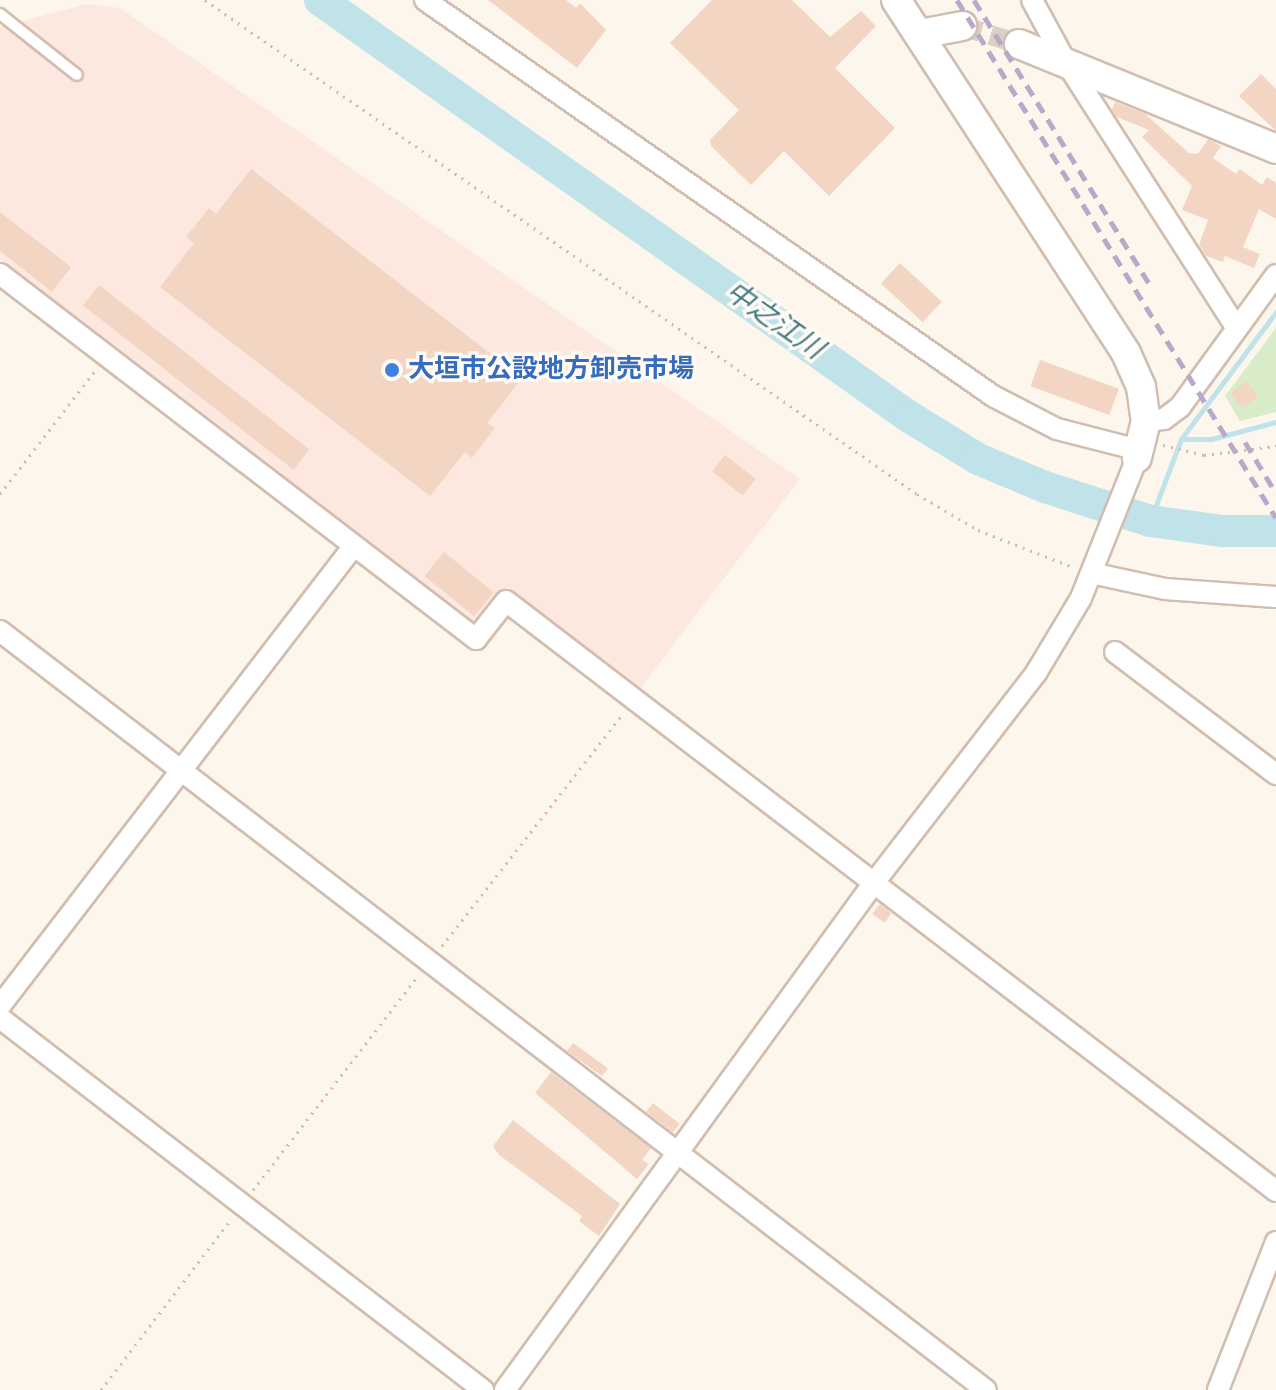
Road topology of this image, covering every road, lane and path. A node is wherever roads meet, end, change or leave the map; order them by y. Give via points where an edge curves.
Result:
1 (205, 0) edge
2 (425, 0) edge
3 (896, 0) edge
4 (1032, 0) edge
5 (0, 14) edge
6 (962, 26) tunnel mouth
7 (920, 34) junction
8 (1019, 44) tunnel mouth
9 (1064, 59) junction
10 (77, 75) dead end
11 (1276, 149) edge
12 (0, 274) edge
13 (1276, 275) edge
14 (1237, 328) junction
15 (106, 356) junction
16 (1141, 440) junction
17 (1276, 446) edge
18 (0, 494) edge
19 (353, 547) junction
20 (1094, 565) junction
21 (1276, 597) edge
22 (0, 631) edge
23 (1115, 652) dead end
24 (634, 700) junction
25 (182, 772) junction
26 (1276, 774) edge
27 (873, 884) junction
28 (429, 962) junction
29 (0, 1006) edge
30 (0, 1018) edge
31 (675, 1153) junction
32 (1276, 1191) edge
33 (241, 1205) junction
34 (1276, 1242) edge
35 (101, 1390) edge
36 (483, 1390) edge
37 (505, 1390) edge
38 (986, 1390) edge
39 (1218, 1390) edge

1 - 20 path via 917,494 978,530
2 - 16 street via 993,396 1057,429
3 - 7 street
4 - 9 street
5 - 10 lane
6 - 7 street
7 - 16 street via 1126,353 1141,387
8 - 9 street
9 - 11 street
9 - 14 street
12 - 15 street
13 - 14 street
14 - 16 street via 1180,407
15 - 18 path
15 - 19 street
16 - 17 path via 1204,455
16 - 20 street
19 - 24 street via 476,639 506,601
19 - 25 street
20 - 21 street via 1165,589
20 - 27 street via 1069,623 1036,673
22 - 25 street
23 - 26 street
24 - 27 street
24 - 28 path
25 - 28 street
25 - 29 street
27 - 31 street
27 - 32 street
28 - 31 street
28 - 33 path
30 - 33 street
31 - 37 street
31 - 38 street
33 - 35 path
33 - 36 street
34 - 39 street

